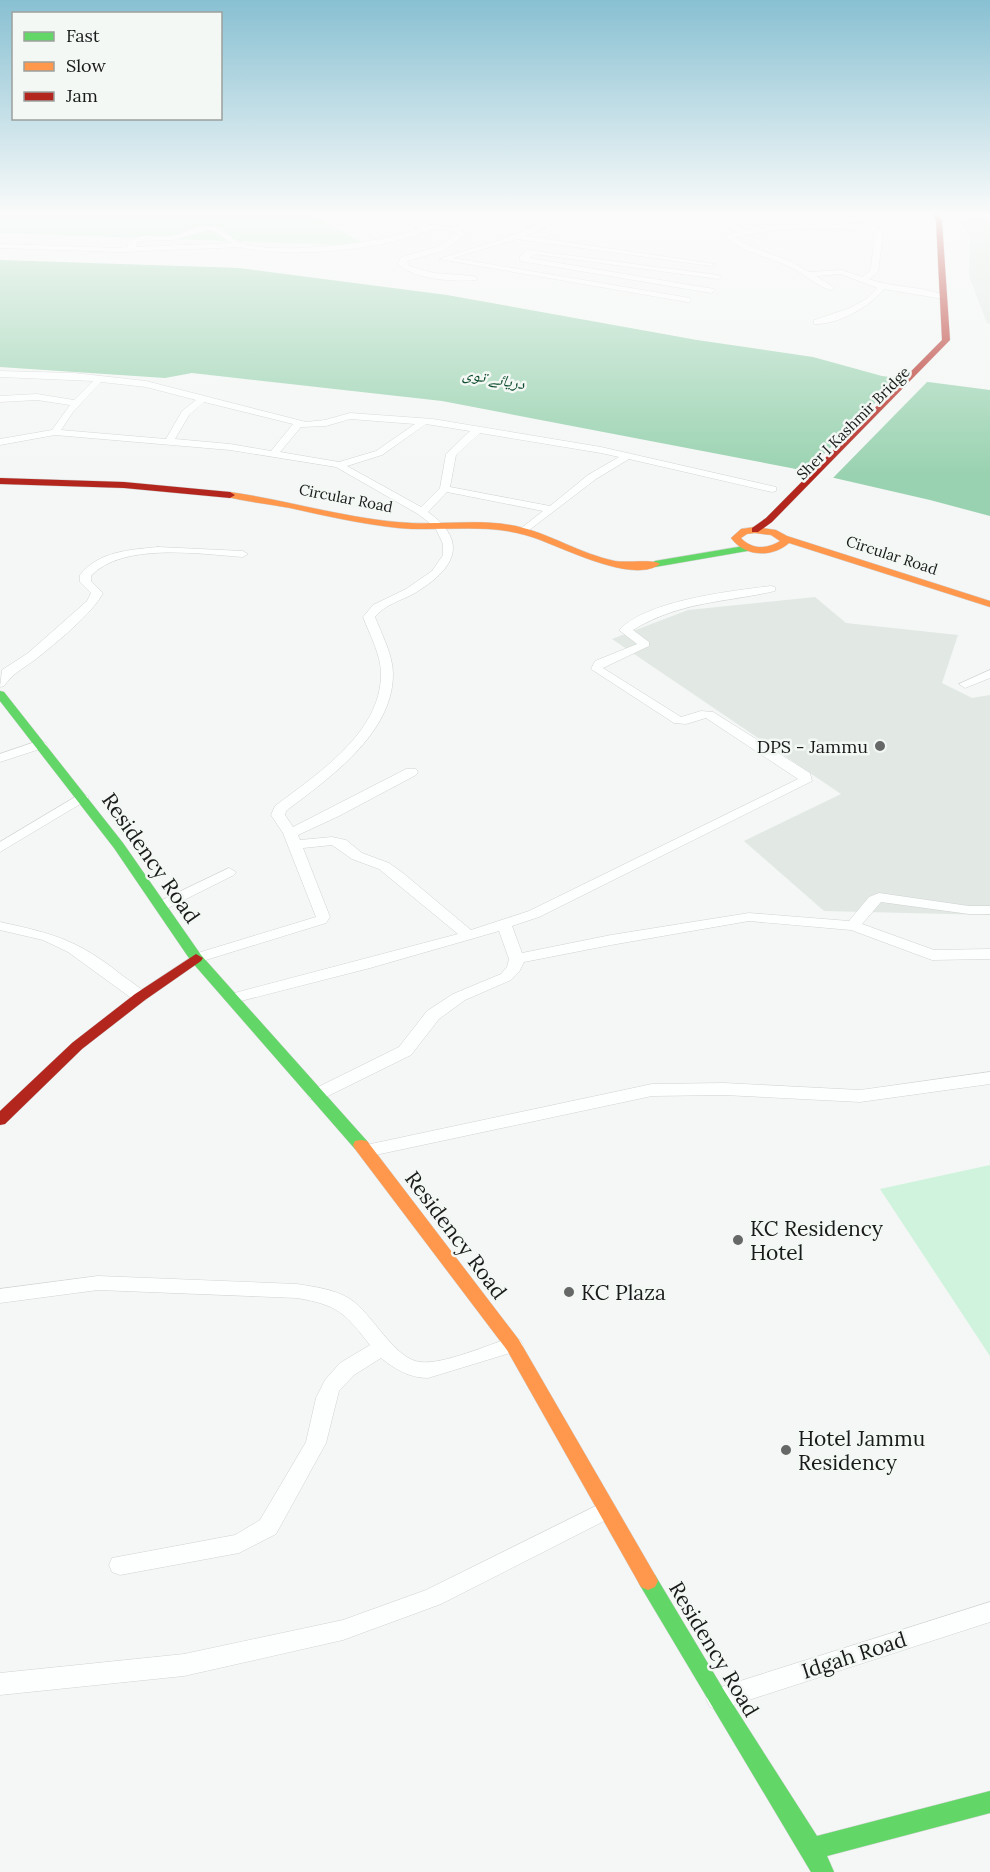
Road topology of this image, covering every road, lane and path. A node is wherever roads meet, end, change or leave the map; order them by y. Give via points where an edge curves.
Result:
1 (867, 300) edge
2 (943, 300) edge
3 (955, 300) edge
4 (817, 322) dead end
5 (947, 347) junction
6 (0, 374) edge
7 (99, 379) junction
8 (0, 399) edge
9 (202, 399) junction
10 (76, 403) junction
11 (424, 421) junction
12 (298, 424) junction
13 (478, 429) junction
14 (55, 432) junction
15 (169, 441) junction
16 (0, 442) edge
17 (274, 453) junction
18 (628, 456) junction
19 (339, 465) junction
20 (0, 481) edge
21 (445, 489) junction
22 (772, 489) dead end
23 (551, 510) junction
24 (422, 512) junction
25 (440, 525) junction
26 (524, 531) junction
27 (776, 532) junction
28 (736, 538) junction
29 (750, 548) junction
30 (243, 554) dead end
31 (679, 559) junction
32 (771, 589) dead end
33 (990, 604) edge
34 (990, 674) edge
35 (965, 684) dead end
36 (0, 689) edge
37 (41, 744) junction
38 (0, 758) edge
39 (411, 772) dead end
40 (82, 798) junction
41 (293, 839) junction
42 (0, 848) edge
43 (229, 872) dead end
44 (160, 906) junction
45 (990, 910) edge
46 (504, 924) junction
47 (0, 926) edge
48 (853, 926) junction
49 (469, 936) junction
50 (990, 954) edge
51 (196, 958) junction
52 (517, 959) junction
53 (140, 997) junction
54 (233, 998) junction
55 (990, 1078) edge
56 (316, 1095) junction
57 (0, 1120) edge
58 (366, 1151) junction
59 (0, 1296) edge
60 (513, 1345) junction
61 (383, 1347) junction
62 (606, 1510) junction
63 (120, 1565) dead end
64 (990, 1612) edge
65 (0, 1684) edge
66 (718, 1699) junction
67 (990, 1802) edge
68 (812, 1849) junction
69 (823, 1872) edge

1 - 4 street
2 - 5 main road
3 - 5 main road via 960,333 958,342
5 - 27 main road, Sher I Kashmir Bridge
6 - 7 street
7 - 9 street via 160,387
7 - 10 street
8 - 10 street via 37,397
9 - 12 street
9 - 15 street via 185,413
10 - 14 street
11 - 12 street via 350,416 318,424
11 - 13 street
11 - 19 street via 379,453
12 - 17 street
13 - 18 street
13 - 21 street via 449,457
14 - 15 street
14 - 16 street
15 - 17 street
17 - 19 street
18 - 22 street
18 - 23 street
19 - 24 street
20 - 25 main road, Circular Road via 187,489 274,501 382,523
21 - 23 street
21 - 24 street
23 - 26 street
24 - 25 street
25 - 26 main road, Circular Road via 484,525
25 - 41 street via 448,544 443,565 427,582 377,607 369,617 383,653 386,691 370,727 357,744 280,809 278,815
26 - 31 main road, Circular Road via 611,565 652,566
27 - 28 main road via 744,531
27 - 29 main road
27 - 33 main road, Circular Road
28 - 29 main road via 742,546
28 - 31 main road
29 - 31 main road
30 - 36 street via 150,550 94,565 85,575 86,582 97,593 92,603 33,656 6,673
32 - 46 street via 714,598 656,614 625,630 643,646 599,664 597,669 678,720 709,715 805,776 806,781 534,914
34 - 35 street
36 - 37 main road, Residency Road
37 - 38 street
37 - 40 main road, Residency Road
39 - 41 street
40 - 42 street
40 - 44 main road, Residency Road
41 - 49 street via 341,843 357,856 384,866
41 - 51 street via 319,904 321,920
43 - 44 street
44 - 51 main road, Residency Road
45 - 48 street via 879,897
46 - 49 street
46 - 52 street
47 - 53 street via 44,935 78,950
48 - 50 street via 932,955
48 - 52 street via 749,917
49 - 54 street
51 - 53 main road
51 - 54 main road, Residency Road
52 - 56 street via 506,977 459,997 433,1015 405,1051
53 - 57 main road via 77,1046
54 - 56 main road, Residency Road
55 - 58 street via 860,1096 724,1089 652,1090
56 - 58 main road, Residency Road
58 - 60 main road, Residency Road
59 - 61 street via 98,1283 297,1291 324,1295 346,1305
60 - 61 street via 421,1370
60 - 62 main road, Residency Road
61 - 63 street via 347,1370 332,1386 310,1458 268,1527 239,1544
62 - 65 street via 433,1597 343,1630 184,1665
62 - 66 main road, Residency Road
64 - 66 street, Idgah Road
66 - 68 main road, Residency Road
67 - 68 main road
68 - 69 main road, Residency Road

